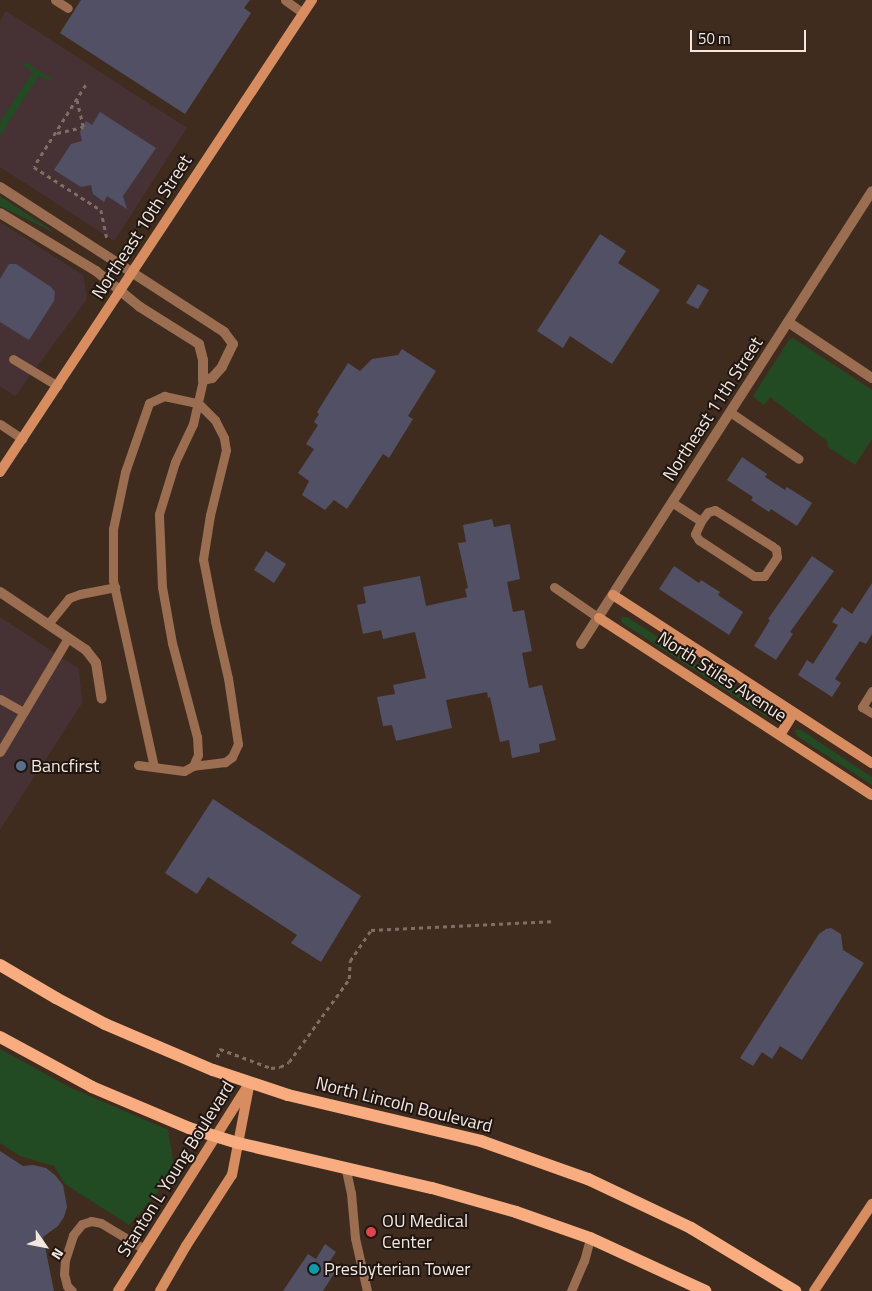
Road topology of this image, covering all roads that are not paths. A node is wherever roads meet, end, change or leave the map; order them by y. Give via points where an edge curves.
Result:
1 (55, 0) edge
2 (285, 0) edge
3 (312, 0) edge
4 (68, 8) dead end
5 (303, 13) junction
6 (0, 187) edge
7 (872, 191) edge
8 (2, 217) edge
9 (132, 272) junction
10 (120, 290) junction
11 (788, 322) junction
12 (13, 359) dead end
13 (872, 378) edge
14 (203, 380) junction
15 (58, 386) junction
16 (198, 403) junction
17 (730, 412) junction
18 (0, 424) edge
19 (22, 439) junction
20 (799, 459) dead end
21 (0, 472) edge
22 (672, 502) junction
23 (701, 521) junction
24 (554, 587) dead end
25 (115, 588) junction
26 (0, 592) edge
27 (614, 595) junction
28 (599, 618) junction
29 (48, 624) junction
30 (68, 638) junction
31 (581, 644) dead end
32 (872, 691) edge
33 (0, 698) edge
34 (102, 699) dead end
35 (23, 712) junction
36 (794, 713) junction
37 (872, 713) edge
38 (780, 734) junction
39 (0, 752) edge
40 (872, 763) edge
41 (138, 765) dead end
42 (193, 766) junction
43 (154, 767) junction
44 (872, 795) edge
45 (0, 965) edge
46 (0, 1038) edge
47 (250, 1082) junction
48 (215, 1136) junction
49 (238, 1144) junction
50 (346, 1170) junction
51 (872, 1204) edge
52 (590, 1238) junction
53 (144, 1249) junction
54 (72, 1291) edge
55 (118, 1291) edge
56 (160, 1291) edge
57 (367, 1291) edge
58 (570, 1291) edge
59 (705, 1291) edge
60 (795, 1291) edge
61 (814, 1291) edge

1 - 4 lane
2 - 5 lane
3 - 5 main road, Northeast 10th Street
5 - 9 main road, Northeast 10th Street
6 - 9 street
7 - 11 street, Northeast 11th Street
8 - 10 street via 96,271
9 - 10 main road, Northeast 10th Street
9 - 14 street via 197,313 224,332 232,342 222,367 212,378
10 - 14 street via 140,307 199,344
10 - 15 main road, Northeast 10th Street
11 - 13 street
11 - 17 street, Northeast 11th Street
12 - 15 lane
14 - 16 lane
15 - 19 main road, Northeast 10th Street
16 - 25 lane via 164,396 149,403 125,472 113,529
16 - 42 lane via 159,514 162,587 172,643 197,737 198,755
16 - 42 lane via 215,420 226,450 203,559 238,744 232,757 225,762
17 - 20 lane
17 - 22 street, Northeast 11th Street
18 - 19 lane
19 - 21 main road, Northeast 10th Street
22 - 23 lane
22 - 27 street, Northeast 11th Street
23 - 23 lane via 708,512 715,510 776,549 776,557 764,576 754,576 699,540 695,534
24 - 28 lane, North Stiles Avenue
25 - 29 lane via 70,598
25 - 43 lane
26 - 29 street
27 - 28 street, Northeast 11th Street
27 - 36 main road, North Stiles Avenue
28 - 31 street, Northeast 11th Street
28 - 38 main road, North Stiles Avenue
29 - 30 street
30 - 34 street via 86,650 96,663
30 - 35 lane
32 - 37 lane via 862,707
33 - 35 lane
35 - 39 lane
36 - 38 main road
36 - 40 main road, North Stiles Avenue
38 - 44 main road, North Stiles Avenue
41 - 43 lane
42 - 43 lane via 184,771
45 - 47 main road, North Lincoln Boulevard via 72,1007 131,1036
46 - 48 main road via 92,1087
47 - 48 main road, Stanton L Young Boulevard
47 - 49 main road, Stanton L Young Boulevard
47 - 60 main road, North Lincoln Boulevard via 314,1102 454,1133 535,1158 588,1179 691,1228
48 - 49 main road
48 - 53 main road, Stanton L Young Boulevard
49 - 50 main road
49 - 56 main road, Stanton L Young Boulevard via 232,1174
50 - 52 main road via 486,1202
50 - 57 lane via 355,1238
51 - 61 main road
52 - 58 lane via 584,1261
52 - 59 main road
53 - 54 lane via 101,1224 91,1221 82,1224 70,1241 66,1260 64,1274
53 - 55 main road, Stanton L Young Boulevard

